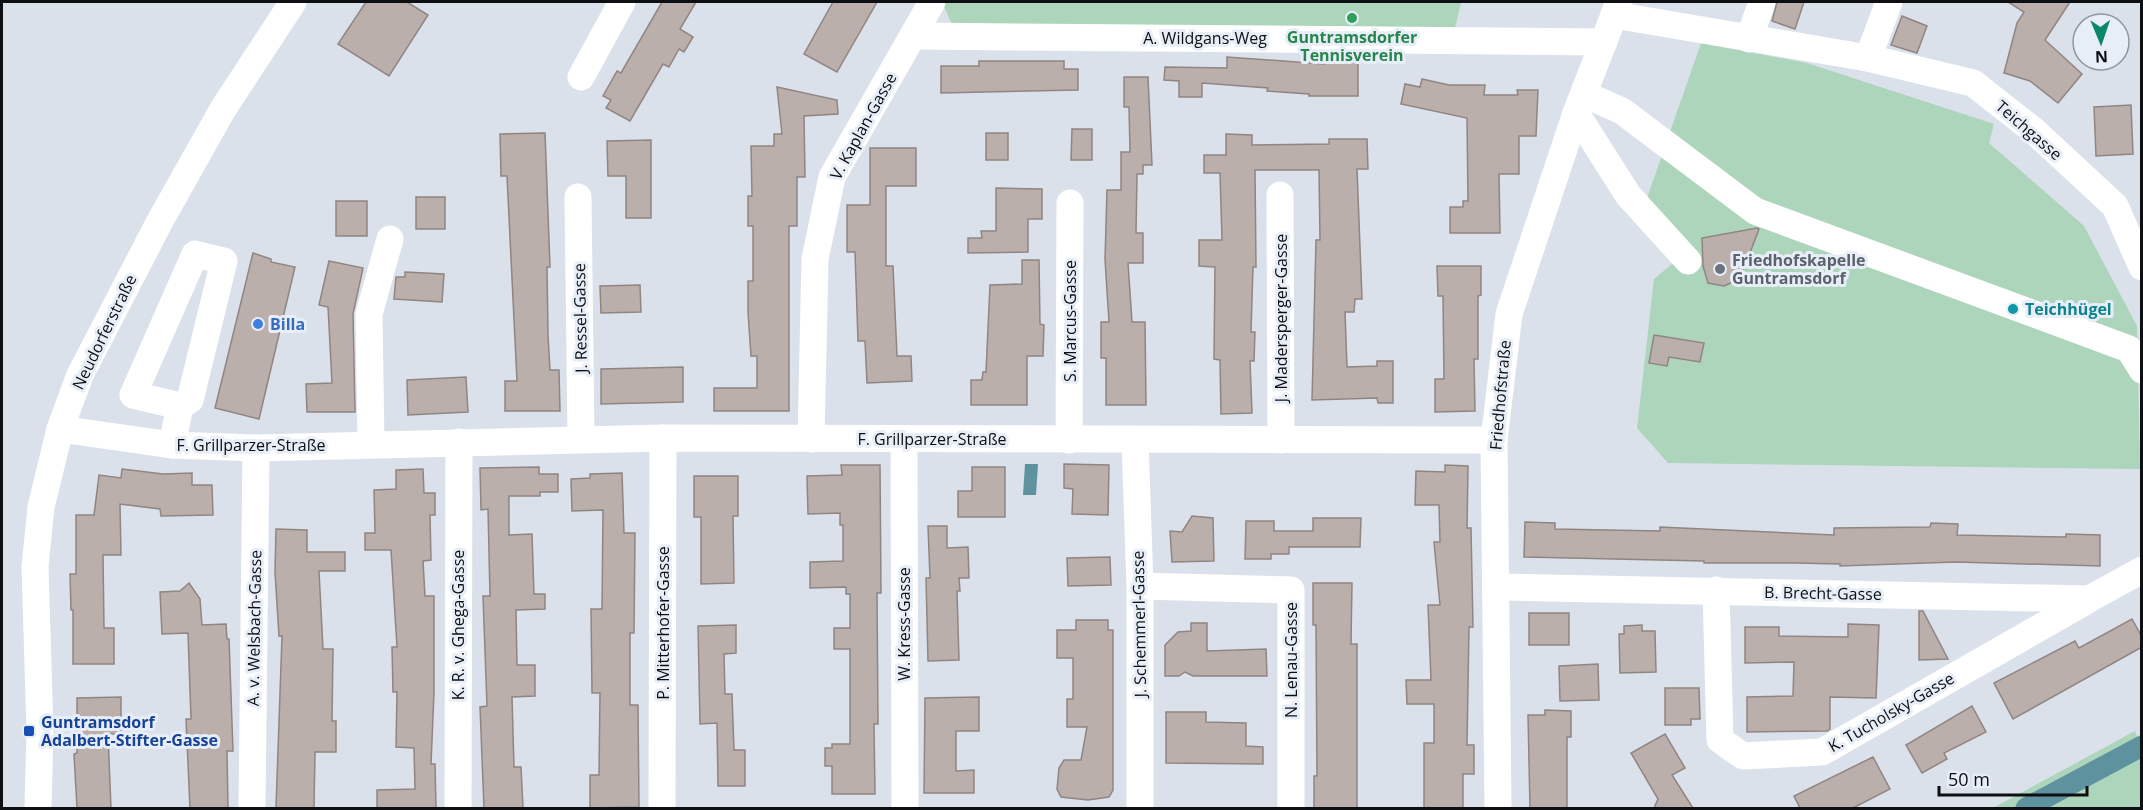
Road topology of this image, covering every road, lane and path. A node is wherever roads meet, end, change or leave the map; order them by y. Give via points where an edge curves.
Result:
1 (292, 2) edge
2 (622, 2) edge
3 (932, 2) edge
4 (1762, 2) edge
5 (1888, 2) edge
6 (1617, 8) edge
7 (915, 36) junction
8 (1749, 39) junction
9 (1604, 42) junction
10 (1868, 58) junction
11 (581, 77) dead end
12 (1580, 104) junction
13 (1280, 195) dead end
14 (578, 197) dead end
15 (1070, 203) dead end
16 (390, 239) dead end
17 (1688, 261) dead end
18 (2142, 267) edge
19 (2142, 370) edge
20 (180, 406) junction
21 (60, 429) junction
22 (663, 438) junction
23 (581, 439) junction
24 (811, 439) junction
25 (904, 439) junction
26 (1070, 440) junction
27 (1135, 440) junction
28 (1281, 440) junction
29 (1494, 440) junction
30 (459, 442) junction
31 (371, 444) junction
32 (172, 445) junction
33 (256, 448) junction
34 (2142, 570) edge
35 (1140, 586) junction
36 (1497, 587) junction
37 (1716, 590) junction
38 (2089, 599) junction
39 (38, 808) edge
40 (252, 808) edge
41 (458, 808) edge
42 (662, 808) edge
43 (905, 808) edge
44 (1140, 808) edge
45 (1291, 808) edge
46 (1498, 808) edge

1 - 21 street, Neudorferstraße via 223,109 160,221 80,375
2 - 11 street
3 - 7 street, V. Kaplan-Gasse
4 - 8 street
5 - 10 street
6 - 8 street, Teichgasse
6 - 9 street, Friedhofstraße
7 - 9 street, A. Wildgans-Weg
7 - 24 street, V. Kaplan-Gasse via 832,177 814,259
8 - 10 street, Teichgasse
9 - 12 street, Friedhofstraße
10 - 18 street, Teichgasse via 1973,83 2033,130 2115,206
12 - 17 street via 1628,195
12 - 19 street via 1622,111 1755,210 2129,349
12 - 29 street, Friedhofstraße via 1509,314
13 - 28 street, J. Madersperger-Gasse
14 - 23 street, J. Ressel-Gasse
15 - 26 street, S. Marcus-Gasse
16 - 31 street via 369,314
20 - 20 street via 133,395 195,254 224,261 190,399
20 - 32 street
21 - 32 street, F. Grillparzer-Straße
21 - 39 street, Neudorferstraße via 41,507 35,567
22 - 23 street, F. Grillparzer-Straße
22 - 24 street, F. Grillparzer-Straße
22 - 42 street, P. Mitterhofer-Gasse
23 - 30 street, F. Grillparzer-Straße
24 - 25 street, F. Grillparzer-Straße
25 - 26 street, F. Grillparzer-Straße
25 - 43 street, W. Kress-Gasse
26 - 27 street, F. Grillparzer-Straße
27 - 28 street, F. Grillparzer-Straße
27 - 35 street, J. Schemmerl-Gasse
28 - 29 street, F. Grillparzer-Straße
29 - 36 street, Friedhofstraße
30 - 31 street, F. Grillparzer-Straße
30 - 41 street, K. R. v. Ghega-Gasse
31 - 33 street, F. Grillparzer-Straße
32 - 33 street, F. Grillparzer-Straße
33 - 40 street, A. v. Welsbach-Gasse
34 - 38 street
35 - 44 street, J. Schemmerl-Gasse
35 - 45 street, N. Lenau-Gasse via 1291,590
36 - 37 street, B. Brecht-Gasse
36 - 46 street, Friedhofstraße
37 - 38 street, B. Brecht-Gasse
37 - 38 street, K. Tucholsky-Gasse via 1720,740 1743,756 1822,752

